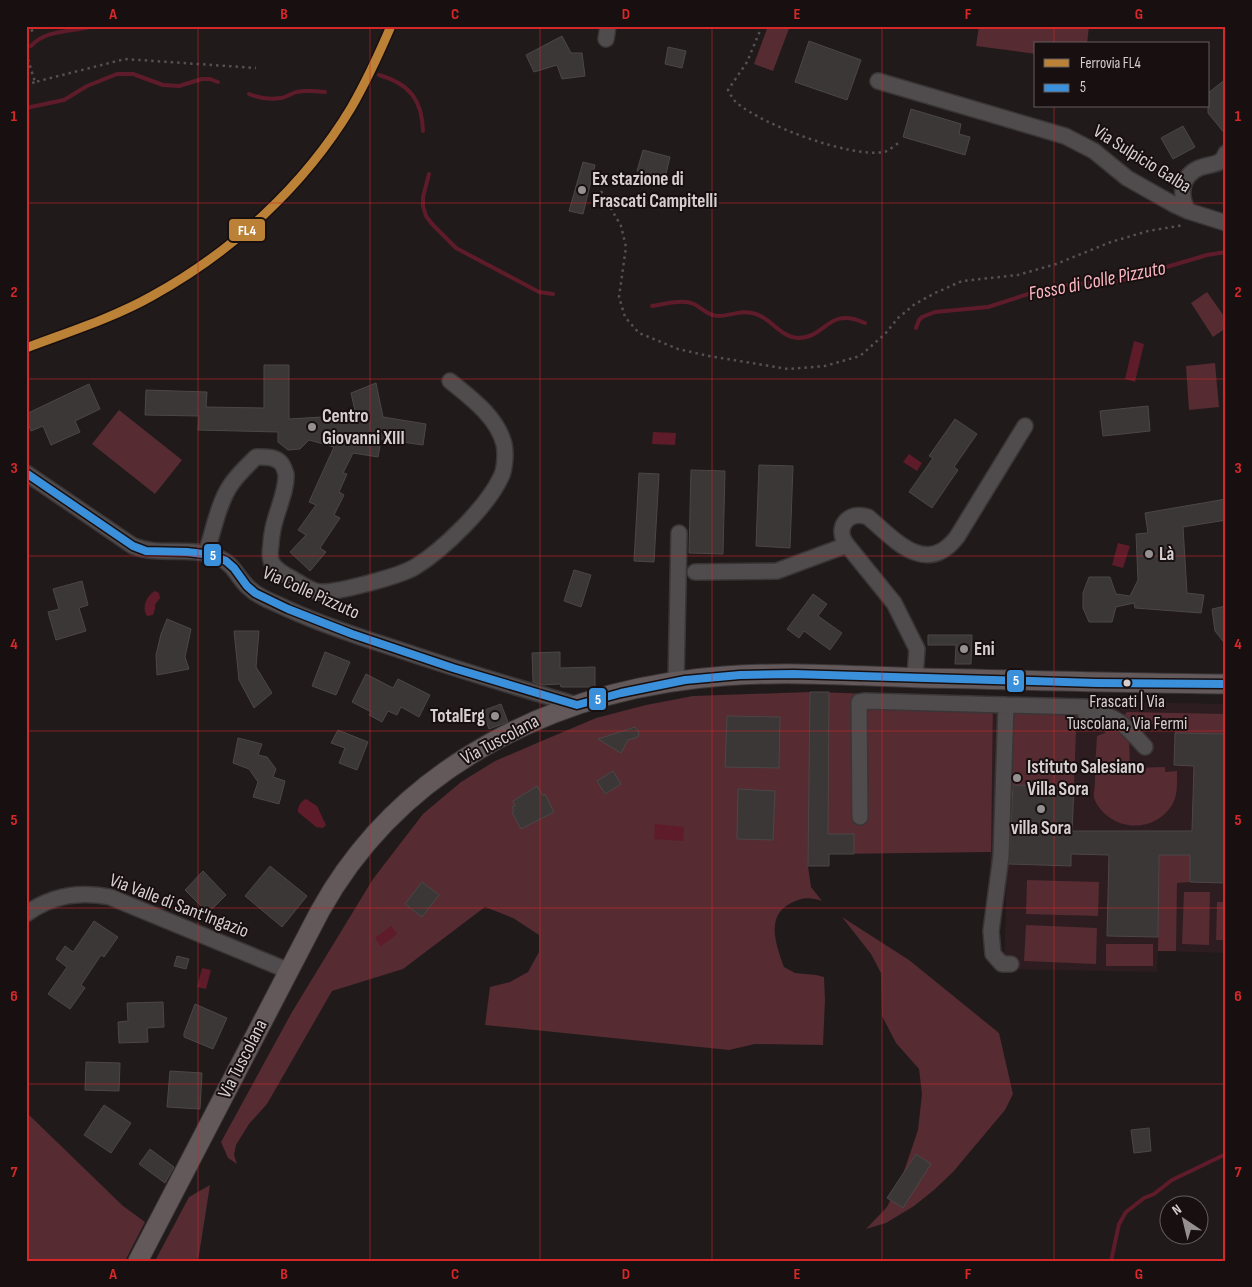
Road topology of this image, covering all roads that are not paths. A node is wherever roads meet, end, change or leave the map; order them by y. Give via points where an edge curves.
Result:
1 (878, 81) dead end
2 (1226, 146) edge
3 (1188, 218) junction
4 (1226, 223) edge
5 (450, 381) dead end
6 (1025, 426) dead end
7 (26, 473) edge
8 (679, 533) dead end
9 (847, 545) junction
10 (206, 553) junction
11 (695, 572) dead end
12 (916, 677) junction
13 (676, 682) junction
14 (1226, 684) edge
15 (577, 705) junction
16 (1006, 705) junction
17 (1145, 747) dead end
18 (860, 817) dead end
19 (26, 914) edge
20 (1011, 964) dead end
21 (289, 971) junction
22 (138, 1261) edge

1 - 3 street, Via Sulpicio Galba via 1065,136 1094,151
2 - 3 street via 1221,161 1202,166 1187,177 1182,194
3 - 4 street, Via Sulpicio Galba
5 - 10 street via 485,411 498,430 504,444 502,476 451,539 414,568 321,592 309,589 281,572 270,559 272,529 286,473 281,463 270,457 256,457 229,487
6 - 9 street via 957,537 940,553 912,552 868,517 862,516 852,517 844,524 842,535
7 - 10 street, Via Colle Pizzuto via 133,546 146,551
8 - 13 street
9 - 11 street via 777,571
9 - 12 street via 894,603 917,649
10 - 15 street, Via Colle Pizzuto via 226,561 251,590 283,607 459,670
12 - 13 main road, Via Tuscolana via 775,674
12 - 14 main road, Via Tuscolana via 947,673
13 - 15 main road, Via Tuscolana
15 - 21 main road, Via Tuscolana via 541,715 477,745 406,801 359,851 329,895
16 - 17 street via 1103,713 1131,732
16 - 18 street via 859,702
16 - 20 street via 1000,856 991,931 993,954 1002,964
19 - 21 street, Via Valle di Sant'Ingazio via 65,896 86,893 110,896
21 - 22 main road, Via Tuscolana

